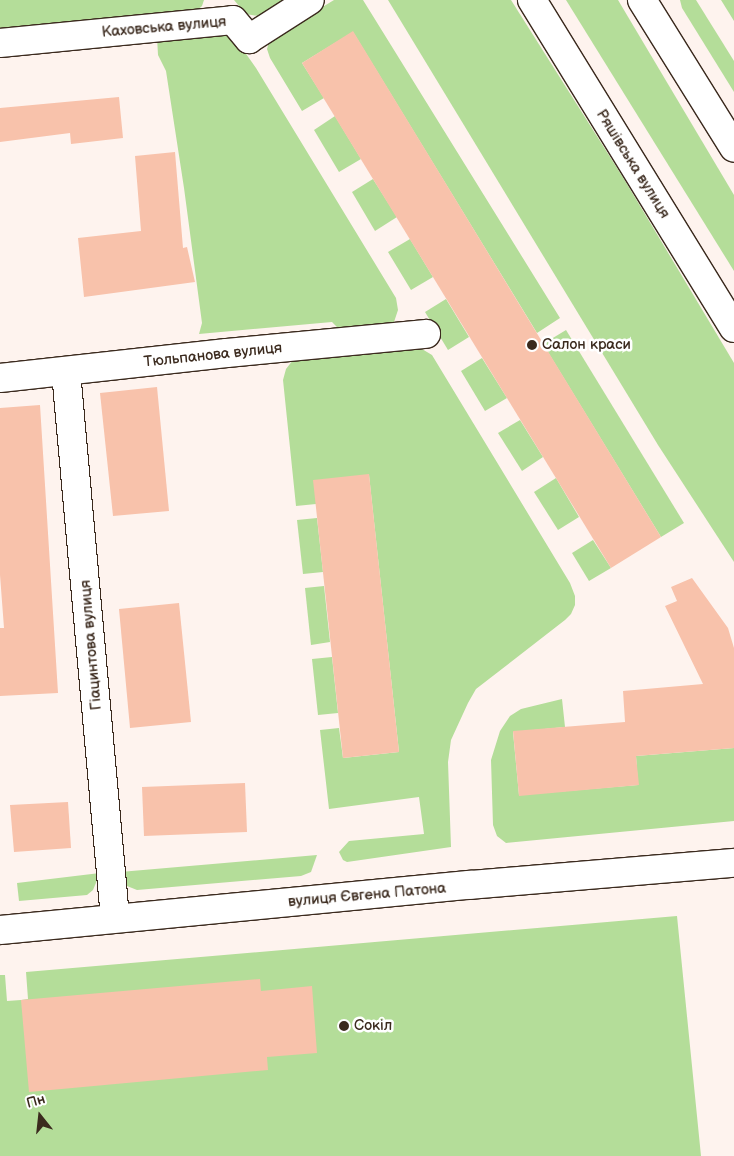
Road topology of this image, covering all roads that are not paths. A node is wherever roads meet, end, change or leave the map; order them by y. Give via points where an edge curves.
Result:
1 (310, 0) edge
2 (532, 0) edge
3 (642, 0) edge
4 (0, 43) edge
5 (734, 148) edge
6 (734, 328) edge
7 (426, 334) dead end
8 (66, 372) junction
9 (0, 378) edge
10 (734, 863) edge
11 (115, 918) junction
12 (0, 930) edge

1 - 4 street, Каховська вулиця via 249,38 233,20
2 - 6 street, Ряшівська вулиця
3 - 5 street
7 - 8 street, Тюльпанова вулиця
8 - 9 street, Тюльпанова вулиця
8 - 11 street, Гіацинтова вулиця
10 - 11 street, вулиця Євгена Патона
11 - 12 street, вулиця Євгена Патона

